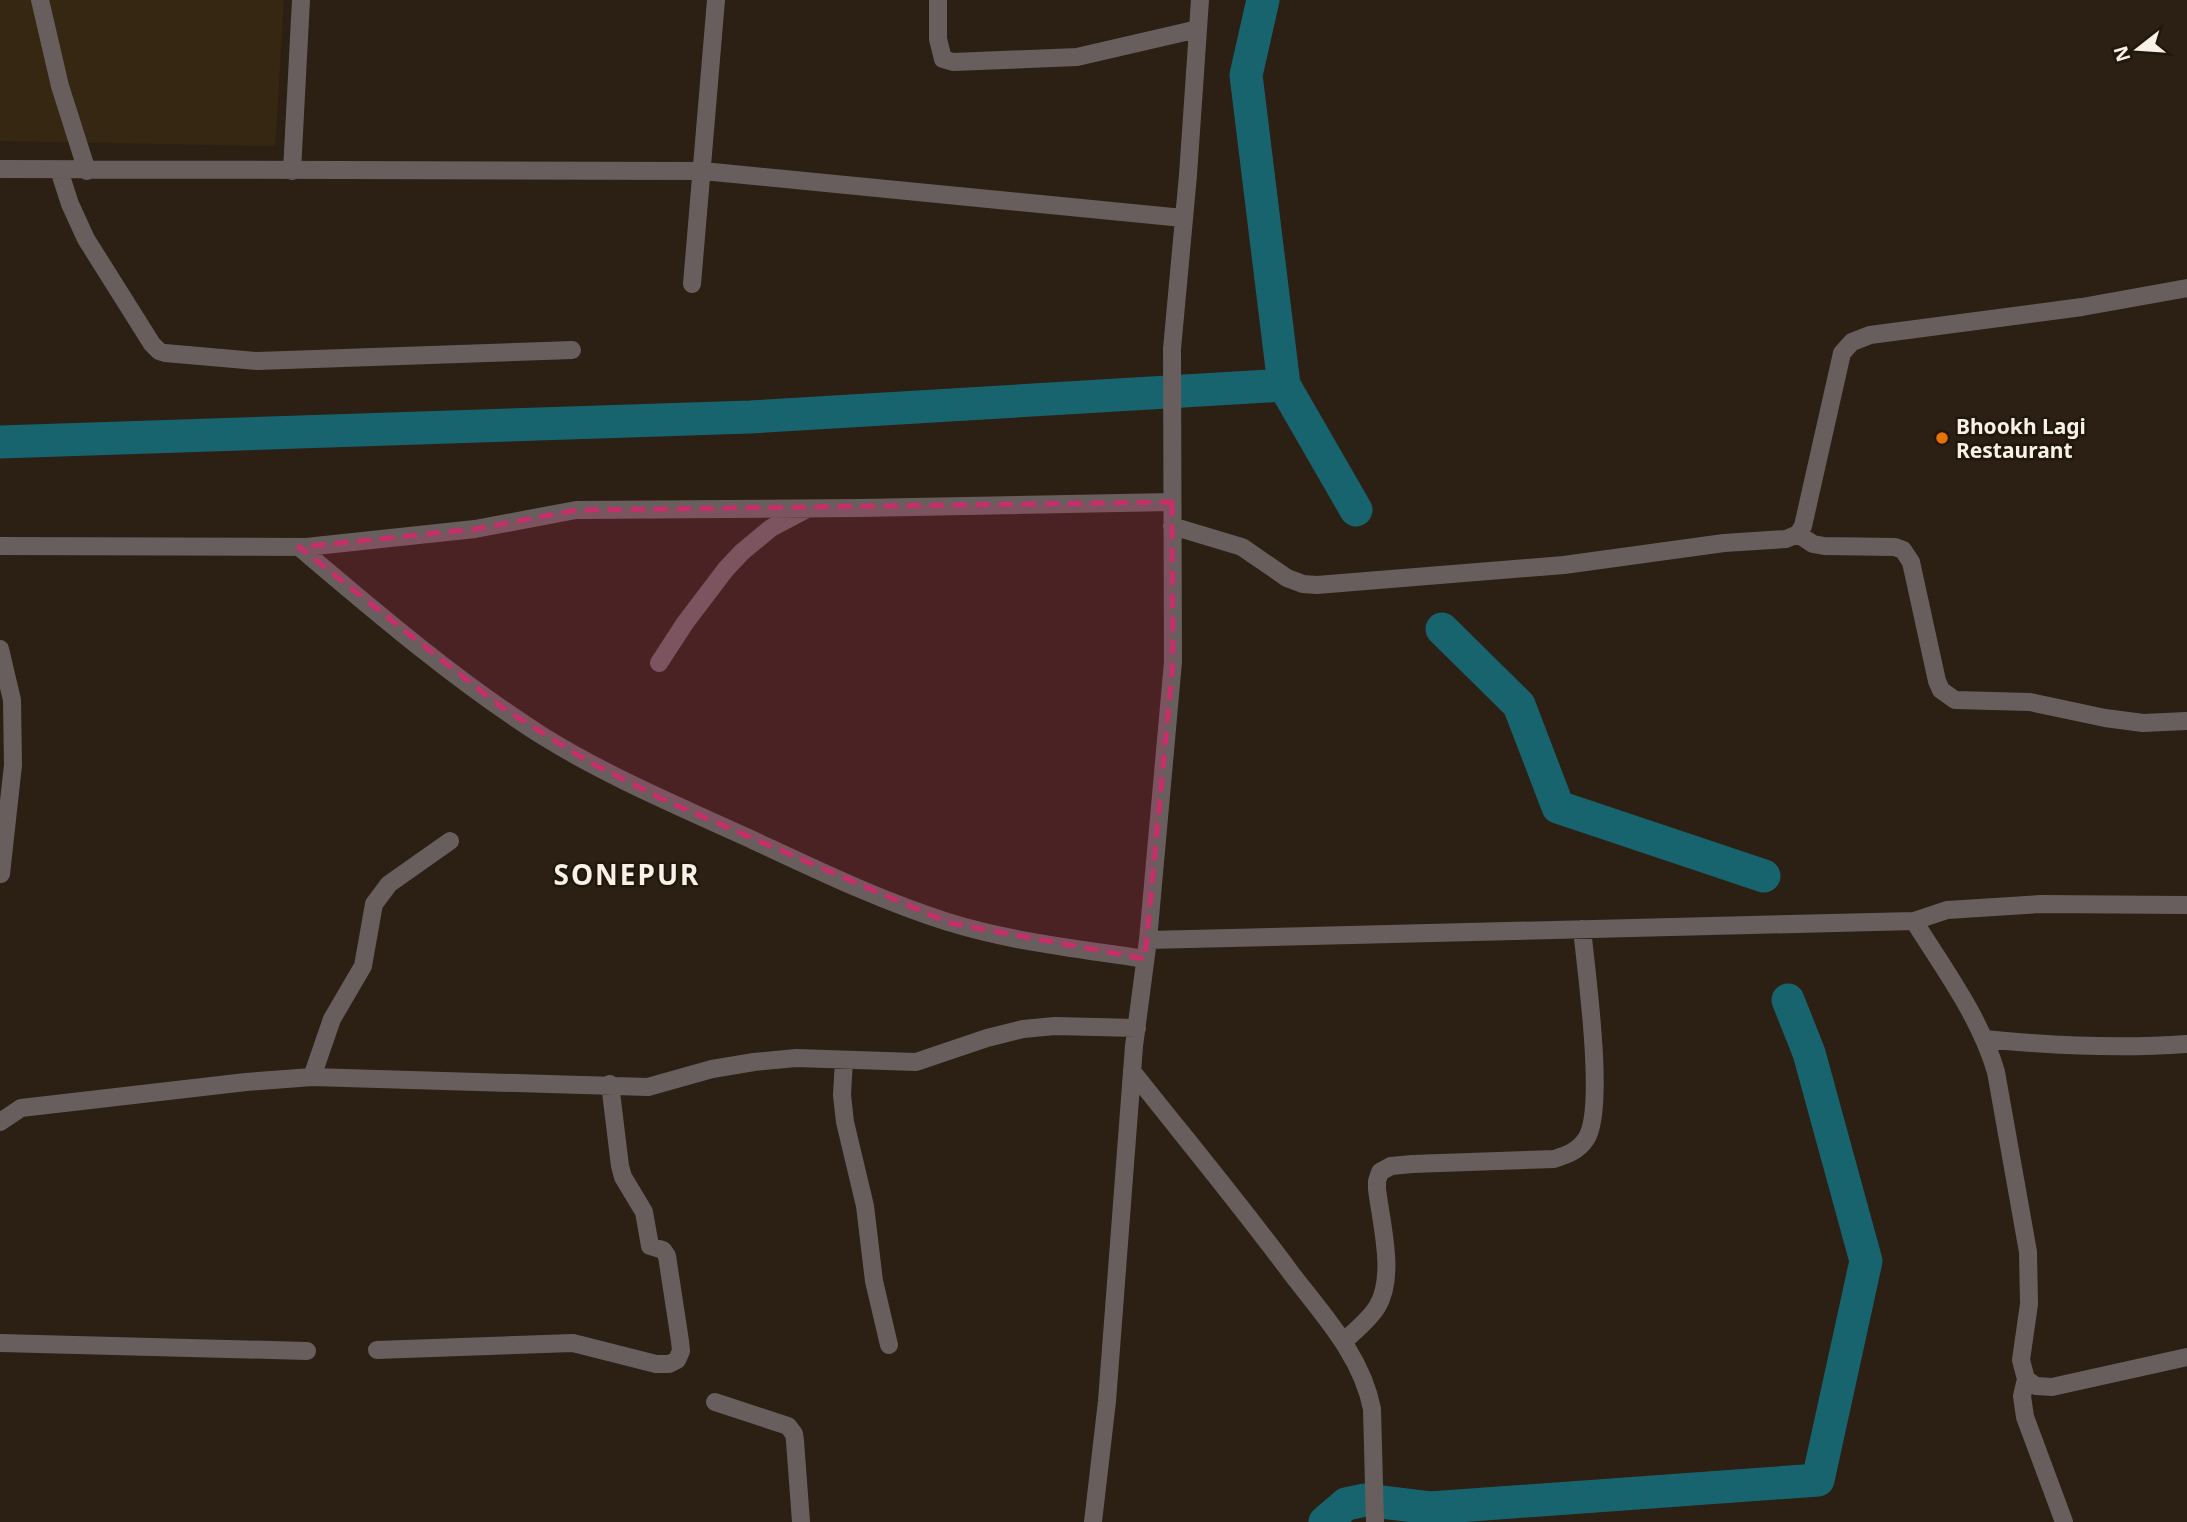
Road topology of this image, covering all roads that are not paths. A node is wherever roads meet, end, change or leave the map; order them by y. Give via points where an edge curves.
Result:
1 (40, 0) edge
2 (301, 0) edge
3 (716, 0) edge
4 (938, 0) edge
5 (1200, 0) edge
6 (1198, 29) junction
7 (0, 169) edge
8 (59, 170) junction
9 (87, 171) junction
10 (292, 171) junction
11 (703, 171) junction
12 (1184, 218) junction
13 (692, 284) dead end
14 (2187, 288) edge
15 (572, 349) dead end
16 (1172, 502) junction
17 (810, 508) junction
18 (1172, 526) junction
19 (1798, 534) junction
20 (0, 546) edge
21 (299, 547) junction
22 (0, 649) edge
23 (659, 663) dead end
24 (2187, 721) edge
25 (450, 841) dead end
26 (1, 874) edge
27 (2187, 905) edge
28 (1914, 921) junction
29 (1582, 929) junction
30 (1148, 940) junction
31 (1145, 959) junction
32 (1137, 1028) junction
33 (1984, 1039) junction
34 (2187, 1044) edge
35 (844, 1059) junction
36 (1132, 1071) junction
37 (312, 1077) junction
38 (610, 1084) junction
39 (0, 1122) edge
40 (1343, 1342) junction
41 (0, 1343) edge
42 (889, 1345) dead end
43 (377, 1350) dead end
44 (307, 1351) dead end
45 (2187, 1357) edge
46 (2026, 1379) junction
47 (715, 1402) dead end
48 (1375, 1517) edge
49 (801, 1522) edge
50 (1093, 1522) edge
51 (2064, 1522) edge

1 - 9 street via 60,86
2 - 10 street
3 - 11 street
4 - 6 street via 938,48 943,59 953,62 1077,57
5 - 6 street
6 - 12 street
7 - 8 street
8 - 9 street
8 - 15 street via 86,239 159,351 257,361
9 - 10 street
10 - 11 street
11 - 12 street
11 - 13 street
12 - 16 street via 1172,349
14 - 19 street via 1870,335 1852,342 1842,353
16 - 17 street
16 - 18 street
17 - 21 street via 576,510 475,529
17 - 23 street via 771,528 742,552
18 - 19 street via 1242,547 1287,578 1317,585 1564,565
18 - 30 street via 1173,662
19 - 24 street via 1824,547 1895,547 1908,555 1937,681 1955,700 2030,702 2143,723
20 - 21 street
21 - 31 street via 542,736 655,795 845,882 949,923
22 - 26 street via 12,700 13,765
25 - 37 street via 389,884 374,904 363,966 332,1020
27 - 28 street via 2041,904 1947,910
28 - 29 street
28 - 33 street
29 - 30 street
29 - 40 street via 1596,1091 1587,1137 1570,1154 1554,1159 1412,1164 1380,1172 1377,1189 1387,1279 1378,1306
30 - 31 street
31 - 32 street
32 - 35 street via 1023,1029 916,1062
32 - 36 street
33 - 34 street via 2109,1048
33 - 46 street via 1996,1072 2028,1252 2029,1304 2021,1360
35 - 38 street via 754,1062 648,1087
35 - 42 street via 845,1122
36 - 40 street
36 - 50 street via 1107,1401
37 - 38 street
37 - 39 street via 21,1108
38 - 43 street via 623,1177 643,1212 650,1246 667,1255 681,1351 677,1360 656,1364 573,1343
40 - 48 street via 1369,1391 1373,1409
41 - 44 street
45 - 46 street via 2052,1387 2036,1386
46 - 51 street via 2022,1396 2025,1416
47 - 49 street via 792,1430

